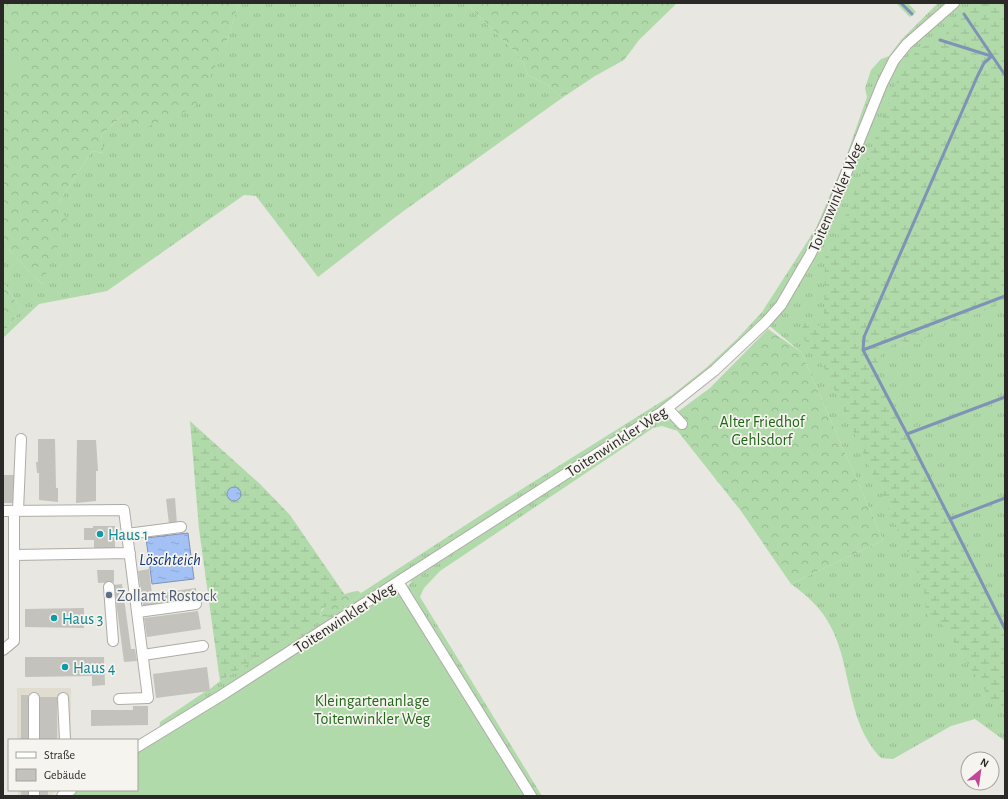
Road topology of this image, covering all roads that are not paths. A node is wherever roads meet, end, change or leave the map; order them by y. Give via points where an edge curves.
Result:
1 (954, 3) edge
2 (667, 408) junction
3 (682, 424) dead end
4 (21, 439) dead end
5 (3, 510) edge
6 (16, 510) junction
7 (180, 528) dead end
8 (128, 534) junction
9 (130, 553) junction
10 (14, 555) junction
11 (398, 582) junction
12 (109, 587) dead end
13 (196, 604) dead end
14 (138, 612) junction
15 (114, 641) dead end
16 (203, 646) dead end
17 (3, 650) edge
18 (143, 655) junction
19 (34, 698) dead end
20 (63, 698) dead end
21 (119, 699) dead end
22 (34, 739) edge
23 (65, 739) edge
24 (138, 746) edge
25 (530, 796) edge

1 - 2 street, Toitenwinkler Weg via 907,44 894,60 829,216 781,305 715,370
2 - 3 street
2 - 11 street, Toitenwinkler Weg
4 - 6 street
5 - 6 street
6 - 8 street via 124,510
6 - 10 street
7 - 8 street
8 - 9 street
9 - 10 street
9 - 14 street
10 - 17 street via 14,641
11 - 24 street, Toitenwinkler Weg
11 - 25 street
12 - 15 street
13 - 14 street
14 - 18 street
16 - 18 street
18 - 21 street via 148,698
19 - 22 street
20 - 23 street

